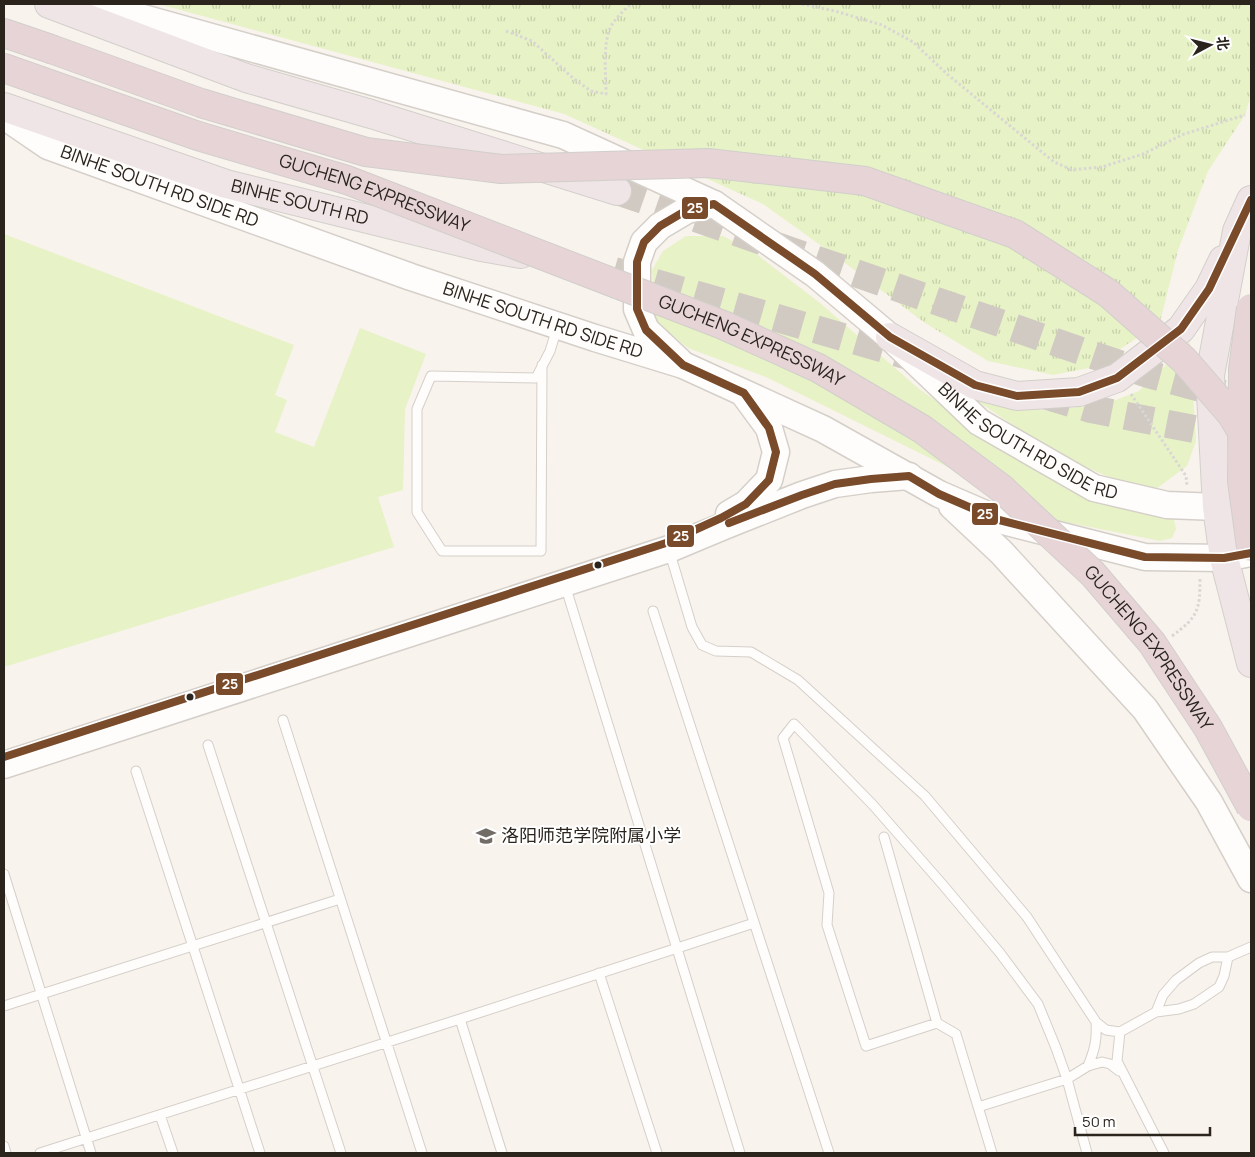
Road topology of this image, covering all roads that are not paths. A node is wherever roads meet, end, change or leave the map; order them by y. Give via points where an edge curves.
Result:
1 (49, 4) edge
2 (93, 4) edge
3 (4, 33) edge
4 (4, 68) edge
5 (4, 107) edge
6 (4, 116) edge
7 (617, 191) tunnel mouth
8 (1251, 200) edge
9 (714, 204) junction
10 (1237, 231) junction
11 (603, 268) tunnel mouth
12 (1251, 308) edge
13 (558, 325) junction
14 (890, 337) junction
15 (542, 365) junction
16 (683, 365) junction
17 (744, 393) junction
18 (1251, 447) edge
19 (909, 476) junction
20 (939, 494) junction
21 (1251, 504) edge
22 (1217, 507) junction
23 (722, 522) junction
24 (668, 546) junction
25 (1251, 547) edge
26 (1251, 553) edge
27 (1224, 558) junction
28 (563, 580) junction
29 (653, 611) dead end
30 (1251, 664) edge
31 (282, 720) dead end
32 (208, 745) dead end
33 (4, 757) edge
34 (4, 765) edge
35 (136, 771) dead end
36 (1251, 806) edge
37 (884, 837) dead end
38 (4, 874) edge
39 (1251, 879) edge
40 (340, 899) junction
41 (266, 923) junction
42 (754, 923) junction
43 (193, 946) junction
44 (1251, 947) edge
45 (677, 948) junction
46 (1228, 957) junction
47 (599, 973) junction
48 (41, 994) junction
49 (4, 1006) edge
50 (1156, 1012) junction
51 (460, 1019) junction
52 (1096, 1022) junction
53 (937, 1023) junction
54 (1120, 1032) junction
55 (386, 1042) junction
56 (312, 1066) junction
57 (1088, 1066) junction
58 (1122, 1074) junction
59 (1067, 1079) junction
60 (240, 1089) junction
61 (978, 1107) junction
62 (160, 1115) junction
63 (86, 1138) junction
64 (4, 1146) edge
65 (6, 1153) edge
66 (40, 1153) edge
67 (91, 1153) edge
68 (173, 1153) edge
69 (260, 1153) edge
70 (341, 1153) edge
71 (422, 1153) edge
72 (502, 1153) edge
73 (657, 1153) edge
74 (740, 1153) edge
75 (829, 1153) edge
76 (992, 1153) edge
77 (1087, 1153) edge
78 (1164, 1153) edge

1 - 7 main road via 246,78
2 - 9 main road, BINHE SOUTH RD SIDE RD via 563,135
3 - 18 highway, GUCHENG EXPRESSWAY, bridge via 202,103 366,152 501,169 708,163 865,181 1015,234 1108,292 1184,360 1232,415
4 - 36 highway, GUCHENG EXPRESSWAY, bridge via 198,136 347,180 723,326 818,368 922,430 1002,488 1099,581 1152,643 1208,728
5 - 11 main road, BINHE SOUTH RD via 226,184 481,247
6 - 13 main road, BINHE SOUTH RD SIDE RD via 48,146
8 - 10 main road
9 - 14 main road, BINHE SOUTH RD SIDE RD via 815,274
9 - 16 main road via 687,210 660,226 644,242 637,262 637,309 646,330
10 - 14 main road via 1209,290 1181,329 1117,378 1079,392 1017,396 975,386
10 - 22 main road via 1210,375
12 - 25 highway, bridge via 1243,369 1242,481
13 - 15 lane via 550,352
13 - 16 main road, BINHE SOUTH RD SIDE RD
14 - 22 main road, BINHE SOUTH RD SIDE RD via 979,422 1094,488 1167,505
15 - 15 lane via 536,378 430,376 417,409 417,512 442,550 541,550
16 - 17 main road, BINHE SOUTH RD SIDE RD
17 - 19 main road, BINHE SOUTH RD SIDE RD via 823,429
17 - 23 main road via 769,428 776,452 769,480 746,504
19 - 20 main road, BINHE SOUTH RD SIDE RD
19 - 23 main road via 835,484
20 - 27 main road, BINHE SOUTH RD SIDE RD via 999,520 1145,557
20 - 39 main road via 1001,552 1145,709 1209,802
21 - 22 main road, BINHE SOUTH RD SIDE RD
22 - 27 main road
23 - 24 main road
24 - 28 main road
24 - 52 lane via 692,627 702,644 716,651 752,652 798,680 925,796 1027,917
26 - 27 main road, BINHE SOUTH RD SIDE RD
27 - 30 main road
28 - 33 main road
28 - 34 main road
28 - 45 lane
29 - 42 lane
31 - 40 lane
32 - 41 lane
35 - 43 lane
37 - 53 lane
38 - 48 lane
40 - 41 lane
40 - 55 lane
41 - 43 lane
41 - 56 lane
42 - 45 lane
42 - 75 lane
43 - 48 lane
43 - 60 lane
44 - 46 lane
45 - 47 lane
45 - 74 lane
46 - 50 lane via 1212,957 1176,980 1163,995
46 - 50 lane via 1218,987 1194,1004
47 - 51 lane
47 - 73 lane
48 - 49 lane
48 - 63 lane
50 - 54 lane
51 - 55 lane
51 - 72 lane
52 - 54 lane via 1106,1030
52 - 57 lane via 1097,1038
53 - 59 lane via 866,1046 827,925 830,893 783,738 794,724 873,805 1000,953 1038,1004
53 - 61 lane via 956,1034
54 - 58 lane via 1117,1062
55 - 56 lane
55 - 71 lane
56 - 60 lane
56 - 70 lane
57 - 58 lane via 1102,1062
57 - 59 lane
58 - 78 lane
59 - 61 lane
59 - 77 lane
60 - 62 lane
60 - 69 lane
61 - 76 lane
62 - 63 lane
62 - 68 lane
63 - 66 lane
63 - 67 lane
64 - 65 lane

